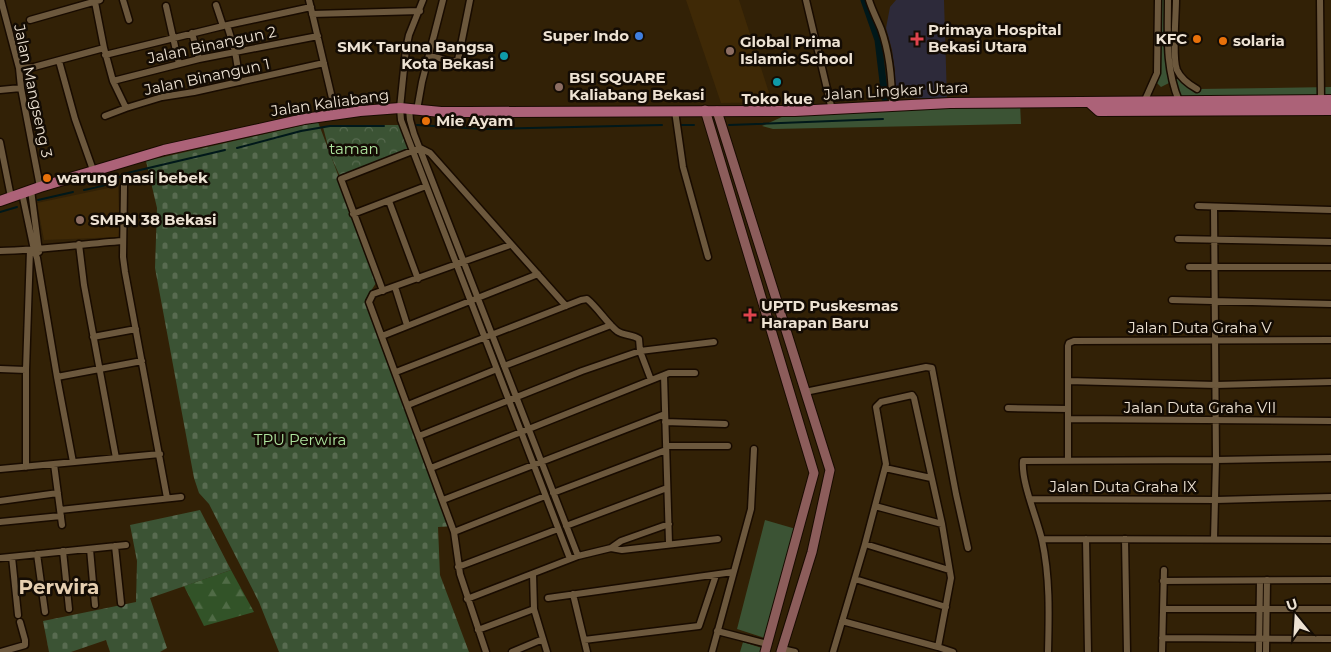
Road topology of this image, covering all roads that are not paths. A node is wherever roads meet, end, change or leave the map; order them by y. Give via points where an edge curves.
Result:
1 (1, 0) edge
2 (124, 0) edge
3 (423, 0) edge
4 (443, 0) edge
5 (470, 0) edge
6 (806, 0) edge
7 (869, 0) edge
8 (1158, 0) edge
9 (1168, 0) edge
10 (1176, 0) edge
11 (1320, 0) edge
12 (98, 1) edge
13 (216, 5) dead end
14 (166, 6) dead end
15 (311, 7) edge
16 (420, 11) junction
17 (30, 20) dead end
18 (129, 20) dead end
19 (3, 25) edge
20 (225, 25) junction
21 (192, 33) junction
22 (318, 36) junction
23 (172, 38) junction
24 (104, 48) junction
25 (235, 51) junction
26 (105, 55) junction
27 (429, 55) junction
28 (199, 59) junction
29 (59, 61) junction
30 (179, 64) junction
31 (324, 64) junction
32 (19, 68) junction
33 (113, 81) junction
34 (240, 82) junction
35 (21, 88) junction
36 (1197, 89) dead end
37 (0, 90) edge
38 (1145, 100) junction
39 (1178, 100) junction
40 (1326, 100) edge
41 (1089, 102) junction
42 (890, 105) junction
43 (126, 108) junction
44 (409, 109) junction
45 (705, 110) junction
46 (832, 110) junction
47 (1331, 110) edge
48 (1159, 111) junction
49 (675, 114) junction
50 (105, 116) dead end
51 (321, 117) junction
52 (720, 119) junction
53 (0, 142) edge
54 (420, 148) junction
55 (412, 151) junction
56 (93, 170) junction
57 (124, 186) dead end
58 (426, 186) junction
59 (11, 197) junction
60 (29, 198) junction
61 (0, 201) edge
62 (389, 201) junction
63 (1198, 206) dead end
64 (1214, 207) junction
65 (1331, 210) edge
66 (353, 214) junction
67 (1178, 239) dead end
68 (123, 241) junction
69 (1214, 241) junction
70 (1331, 242) edge
71 (79, 244) junction
72 (510, 244) junction
73 (34, 250) junction
74 (0, 251) edge
75 (708, 257) dead end
76 (464, 262) junction
77 (456, 265) junction
78 (1189, 267) dead end
79 (1214, 267) junction
80 (1331, 267) edge
81 (538, 274) junction
82 (418, 278) junction
83 (395, 287) junction
84 (383, 291) junction
85 (478, 297) junction
86 (470, 300) junction
87 (1172, 300) dead end
88 (770, 302) junction
89 (1214, 302) junction
90 (1331, 304) edge
91 (566, 306) junction
92 (407, 325) junction
93 (611, 325) junction
94 (136, 329) junction
95 (492, 335) junction
96 (382, 336) junction
97 (93, 337) junction
98 (484, 338) junction
99 (1331, 340) edge
100 (1215, 341) junction
101 (714, 342) dead end
102 (640, 351) junction
103 (142, 361) junction
104 (504, 366) junction
105 (100, 368) junction
106 (0, 369) edge
107 (497, 369) junction
108 (26, 370) junction
109 (396, 372) junction
110 (695, 373) dead end
111 (664, 375) junction
112 (57, 377) junction
113 (651, 380) junction
114 (1068, 380) junction
115 (1331, 382) edge
116 (1216, 385) junction
117 (805, 392) junction
118 (517, 398) junction
119 (509, 402) junction
120 (408, 405) junction
121 (1008, 408) dead end
122 (1068, 409) junction
123 (665, 414) junction
124 (1069, 419) junction
125 (1216, 421) junction
126 (1331, 421) edge
127 (665, 422) junction
128 (725, 424) dead end
129 (528, 428) junction
130 (521, 432) junction
131 (419, 436) junction
132 (728, 446) dead end
133 (666, 448) junction
134 (754, 449) dead end
135 (160, 454) junction
136 (116, 458) junction
137 (1331, 458) edge
138 (1068, 460) junction
139 (1216, 460) junction
140 (73, 462) junction
141 (541, 462) junction
142 (54, 464) junction
143 (533, 465) junction
144 (26, 467) junction
145 (431, 468) junction
146 (885, 468) junction
147 (0, 469) edge
148 (822, 474) junction
149 (931, 478) junction
150 (667, 488) junction
151 (58, 493) junction
152 (553, 493) junction
153 (546, 496) junction
154 (181, 497) dead end
155 (1331, 497) edge
156 (167, 498) junction
157 (1030, 499) junction
158 (443, 500) junction
159 (1216, 500) junction
160 (0, 501) edge
161 (875, 506) junction
162 (60, 513) junction
163 (0, 522) edge
164 (668, 524) junction
165 (942, 524) junction
166 (62, 525) dead end
167 (566, 526) junction
168 (558, 528) junction
169 (454, 532) junction
170 (718, 539) dead end
171 (1042, 539) junction
172 (1086, 539) junction
173 (1125, 539) junction
174 (1214, 539) junction
175 (1331, 540) edge
176 (669, 544) junction
177 (865, 544) junction
178 (126, 545) dead end
179 (115, 546) junction
180 (611, 548) junction
181 (968, 548) dead end
182 (90, 549) junction
183 (63, 551) junction
184 (37, 554) junction
185 (578, 556) junction
186 (12, 557) junction
187 (0, 558) edge
188 (570, 559) junction
189 (458, 567) junction
190 (950, 570) junction
191 (1164, 570) dead end
192 (733, 572) junction
193 (533, 574) junction
194 (716, 575) junction
195 (855, 579) junction
196 (1267, 580) junction
197 (1331, 580) edge
198 (1163, 581) junction
199 (1260, 581) junction
200 (573, 594) junction
201 (548, 598) dead end
202 (467, 599) junction
203 (121, 603) dead end
204 (95, 605) dead end
205 (946, 607) junction
206 (69, 609) dead end
207 (534, 609) junction
208 (1163, 609) junction
209 (1259, 609) junction
210 (1267, 609) junction
211 (1331, 609) edge
212 (45, 612) dead end
213 (18, 614) dead end
214 (842, 621) junction
215 (20, 622) dead end
216 (478, 630) junction
217 (717, 631) junction
218 (1162, 638) junction
219 (543, 639) junction
220 (1263, 639) junction
221 (1331, 639) edge
222 (584, 640) junction
223 (938, 646) junction
224 (767, 647) edge
225 (781, 650) edge
226 (2, 652) edge
227 (486, 652) edge
228 (512, 652) edge
229 (547, 652) edge
230 (587, 652) edge
231 (712, 652) edge
232 (795, 652) edge
233 (833, 652) edge
234 (953, 652) edge
235 (1048, 652) edge
236 (1088, 652) edge
237 (1127, 652) edge
238 (1162, 652) edge
239 (1259, 652) edge
240 (1266, 652) edge

1 - 19 street, Jalan Mangseng 3
2 - 18 street
3 - 16 street
4 - 27 street
5 - 27 street via 458,60 452,62
6 - 46 street
7 - 42 street via 888,50
8 - 38 street via 1157,73
9 - 39 street via 1168,64
10 - 36 street via 1175,63 1187,84
11 - 40 street
12 - 17 street
12 - 24 street
13 - 20 street
14 - 23 street
15 - 16 street
15 - 20 street
15 - 22 street
16 - 44 street via 406,49
19 - 32 street, Jalan Mangseng 3
20 - 21 street
20 - 25 street
21 - 23 street
21 - 28 street
22 - 25 street, Jalan Binangun 2
22 - 31 street
23 - 26 street
23 - 30 street
24 - 26 street
24 - 29 street
25 - 28 street, Jalan Binangun 2
25 - 34 street
26 - 33 street
27 - 44 street via 422,82
28 - 30 street, Jalan Binangun 2
29 - 32 street
29 - 56 street
30 - 33 street, Jalan Binangun 2
31 - 34 street, Jalan Binangun 1
31 - 51 street via 332,105
32 - 35 street, Jalan Mangseng 3
33 - 43 street
34 - 43 street, Jalan Binangun 1 via 162,97
35 - 37 street
35 - 60 street, Jalan Mangseng 3
38 - 39 main road, Jalan Lingkar Utara
38 - 41 main road, Jalan Lingkar Utara
38 - 48 street
39 - 40 main road, Jalan Lingkar Utara
39 - 48 street
41 - 42 main road, Jalan Lingkar Utara
41 - 48 main road, Jalan Lingkar Utara via 1099,111
42 - 46 main road, Jalan Lingkar Utara
43 - 50 street, Jalan Binangun 1
44 - 49 main road, Jalan Kaliabang
44 - 51 main road, Jalan Kaliabang
44 - 54 street
44 - 55 street via 401,120
45 - 49 main road, Jalan Kaliabang
45 - 52 main road, Jalan Lingkar Utara
45 - 88 street
46 - 52 main road, Jalan Lingkar Utara
47 - 48 main road, Jalan Lingkar Utara
49 - 75 street via 683,167
51 - 56 main road, Jalan Kaliabang via 164,150
52 - 88 street
53 - 59 street
54 - 55 street
54 - 72 street via 430,153
54 - 76 street
55 - 58 street
55 - 66 street via 341,179
56 - 60 main road, Jalan Kaliabang
57 - 68 street
58 - 62 street
58 - 77 street
59 - 60 main road, Jalan Kaliabang
59 - 61 main road, Jalan Kaliabang
60 - 73 street, Jalan Mangseng 3
62 - 66 street
62 - 82 street
63 - 64 street
64 - 65 street
64 - 69 street
66 - 84 street
67 - 69 street
68 - 71 street
68 - 94 street via 124,272
69 - 70 street
69 - 79 street
71 - 73 street
71 - 97 street
72 - 76 street
72 - 81 street
73 - 74 street
73 - 108 street
73 - 112 street
76 - 77 street
76 - 85 street
77 - 82 street
77 - 86 street
78 - 79 street
79 - 80 street
79 - 89 street
81 - 85 street
81 - 91 street
82 - 83 street
83 - 84 street
83 - 92 street
84 - 96 street via 373,294 369,302
85 - 86 street
85 - 95 street
86 - 92 street
86 - 98 street
87 - 89 street
88 - 117 street
88 - 148 street
89 - 90 street
89 - 100 street
91 - 93 street via 587,299
91 - 95 street
92 - 96 street
93 - 102 street via 639,339
93 - 104 street
94 - 97 street
94 - 103 street
95 - 98 street
95 - 104 street
96 - 109 street
97 - 105 street
98 - 107 street
98 - 109 street
99 - 100 street, Jalan Duta Graha V
100 - 114 street, Jalan Duta Graha V via 1070,343
100 - 116 street
101 - 102 street
102 - 113 street
102 - 118 street
103 - 105 street
103 - 135 street
104 - 118 street
105 - 112 street
105 - 136 street
106 - 108 street
107 - 119 street
107 - 120 street
108 - 144 street
109 - 120 street
110 - 111 street
111 - 113 street
111 - 123 street
112 - 140 street
113 - 129 street
114 - 116 street, Jalan Duta Graha VII
114 - 122 street
115 - 116 street, Jalan Duta Graha VII
116 - 125 street
117 - 148 street via 830,470
117 - 181 street via 932,368
118 - 119 street
118 - 129 street
119 - 130 street
119 - 131 street
120 - 131 street
121 - 122 street
122 - 124 street
123 - 127 street
123 - 141 street
124 - 125 street, Jalan Duta Graha VII
124 - 138 street
125 - 126 street, Jalan Duta Graha VII
125 - 139 street
127 - 128 street
127 - 133 street
129 - 130 street
129 - 141 street
130 - 143 street
130 - 145 street
131 - 145 street
132 - 133 street
133 - 150 street
133 - 152 street
134 - 192 street via 750,509
135 - 136 street
135 - 156 street
136 - 140 street
137 - 139 street
138 - 139 street
138 - 157 street via 1023,461
139 - 159 street
140 - 142 street
141 - 143 street
141 - 152 street
142 - 144 street
142 - 151 street
143 - 153 street
143 - 158 street
144 - 147 street
145 - 158 street
146 - 149 street
146 - 149 street via 876,407 881,402 912,395
146 - 161 street
148 - 224 street
148 - 225 street via 812,552
149 - 165 street
150 - 164 street
150 - 167 street
151 - 160 street
151 - 162 street
152 - 167 street
153 - 168 street
153 - 169 street
154 - 156 street
155 - 159 street, Jalan Duta Graha IX
156 - 162 street
157 - 159 street, Jalan Duta Graha IX
157 - 171 street
158 - 169 street
159 - 174 street
161 - 165 street
161 - 177 street
162 - 163 street
162 - 166 street
164 - 176 street
164 - 180 street via 621,541
165 - 190 street
167 - 185 street
168 - 188 street
168 - 189 street
169 - 189 street
170 - 176 street
171 - 172 street
171 - 235 street via 1049,587
172 - 173 street
172 - 236 street
173 - 174 street
173 - 237 street
174 - 175 street
176 - 180 street via 622,550
177 - 190 street
177 - 195 street
178 - 179 street
179 - 182 street
179 - 203 street
180 - 185 street
182 - 183 street
182 - 204 street
183 - 184 street
183 - 206 street
184 - 186 street
184 - 212 street
185 - 188 street
186 - 187 street
186 - 213 street
188 - 193 street
189 - 202 street
190 - 205 street
191 - 198 street
192 - 194 street
192 - 217 street
193 - 202 street
193 - 207 street
194 - 200 street
194 - 222 street via 699,626
195 - 205 street
195 - 214 street
196 - 197 street
196 - 199 street
196 - 210 street
198 - 199 street
198 - 208 street
199 - 209 street
200 - 201 street
200 - 222 street
202 - 216 street
205 - 223 street
207 - 216 street
207 - 219 street
208 - 209 street
208 - 218 street
209 - 210 street
209 - 220 street
210 - 211 street
210 - 220 street
214 - 223 street
214 - 233 street
215 - 226 street via 25,645
216 - 227 street
217 - 224 street
217 - 231 street
218 - 220 street
218 - 238 street
219 - 228 street
219 - 229 street
220 - 221 street
220 - 239 street
220 - 240 street
222 - 230 street
223 - 234 street
224 - 225 street
225 - 232 street

